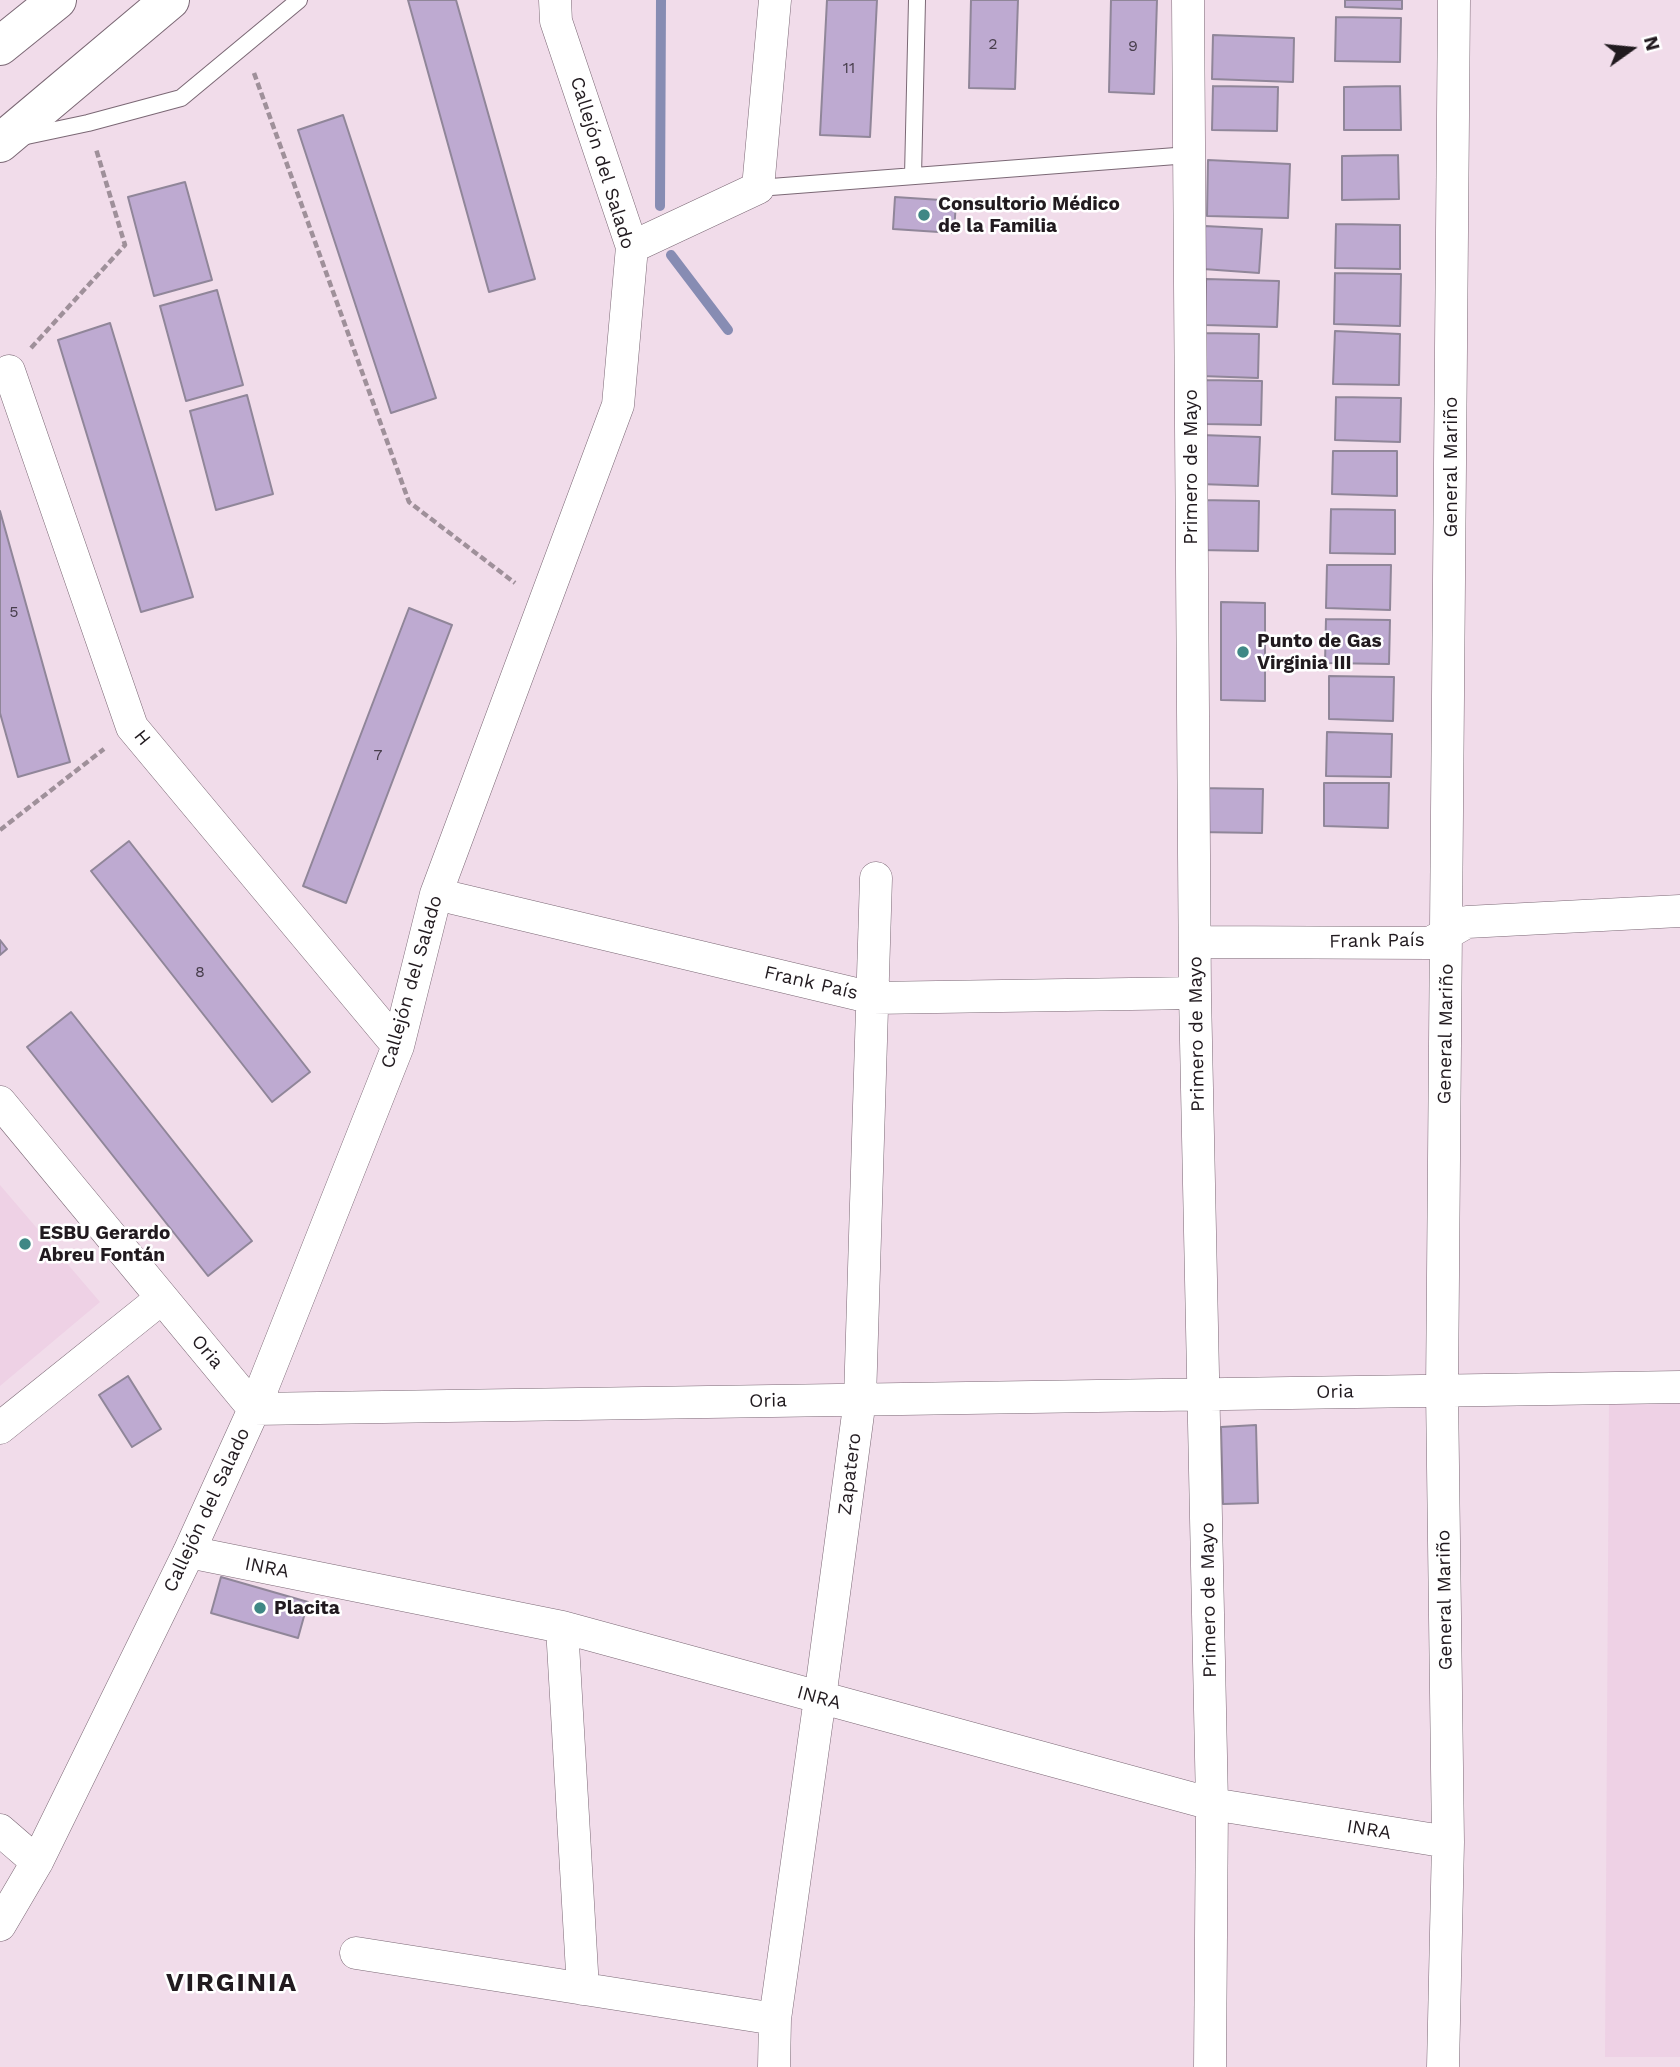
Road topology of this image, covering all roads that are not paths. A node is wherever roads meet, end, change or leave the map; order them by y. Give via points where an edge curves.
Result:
1 (57, 0) edge
2 (170, 0) edge
3 (299, 0) edge
4 (555, 0) edge
5 (775, 0) edge
6 (917, 0) edge
7 (1188, 0) edge
8 (1454, 0) edge
9 (0, 46) edge
10 (1, 142) edge
11 (1189, 155) junction
12 (913, 176) junction
13 (758, 188) junction
14 (632, 247) junction
15 (4, 373) edge
16 (876, 877) dead end
17 (436, 894) junction
18 (1680, 911) edge
19 (1447, 932) junction
20 (1195, 942) junction
21 (1195, 993) junction
22 (873, 998) junction
23 (398, 1046) junction
24 (0, 1102) edge
25 (163, 1298) junction
26 (1680, 1387) edge
27 (1442, 1391) junction
28 (1205, 1394) junction
29 (860, 1399) junction
30 (254, 1409) junction
31 (0, 1428) edge
32 (189, 1552) junction
33 (562, 1627) junction
34 (820, 1698) junction
35 (1212, 1804) junction
36 (0, 1830) edge
37 (1448, 1842) junction
38 (37, 1862) junction
39 (0, 1925) edge
40 (356, 1953) dead end
41 (583, 1989) junction
42 (775, 2019) junction
43 (774, 2067) edge
44 (1210, 2067) edge
45 (1443, 2067) edge

1 - 9 highway
2 - 10 highway
3 - 10 lane via 181,98
4 - 14 street, Callejón del Salado via 556,21
5 - 13 street
6 - 12 lane
7 - 11 street, Primero de Mayo
8 - 19 street, General Mariño
11 - 12 lane
11 - 20 street, Primero de Mayo
12 - 13 lane
13 - 14 street
14 - 17 street, Callejón del Salado via 618,405
15 - 23 street, H via 132,727
16 - 22 street, Zapatero
17 - 22 street, Frank País
17 - 23 street, Callejón del Salado
18 - 19 street, Frank País via 1467,922
19 - 20 street, Frank País via 1430,943
19 - 27 street, General Mariño
20 - 21 street, Primero de Mayo
21 - 22 street, Frank País
21 - 28 street, Primero de Mayo
22 - 29 street, Zapatero
23 - 30 street, Callejón del Salado
24 - 25 street, Oria
25 - 30 street, Oria
25 - 31 street
26 - 27 street, Oria
27 - 28 street, Oria
27 - 37 street, General Mariño
28 - 29 street, Oria
28 - 35 street, Primero de Mayo
29 - 30 street, Oria
29 - 34 street, Zapatero
30 - 32 street, Callejón del Salado
32 - 33 street, INRA
32 - 38 street, Callejón del Salado
33 - 34 street, INRA
33 - 41 street
34 - 35 street, INRA
34 - 42 street, Zapatero
35 - 37 street, INRA
35 - 44 street, Primero de Mayo
36 - 38 street
37 - 45 street, General Mariño
38 - 39 street, Callejón del Salado
40 - 41 street
41 - 42 street
42 - 43 street, Zapatero

